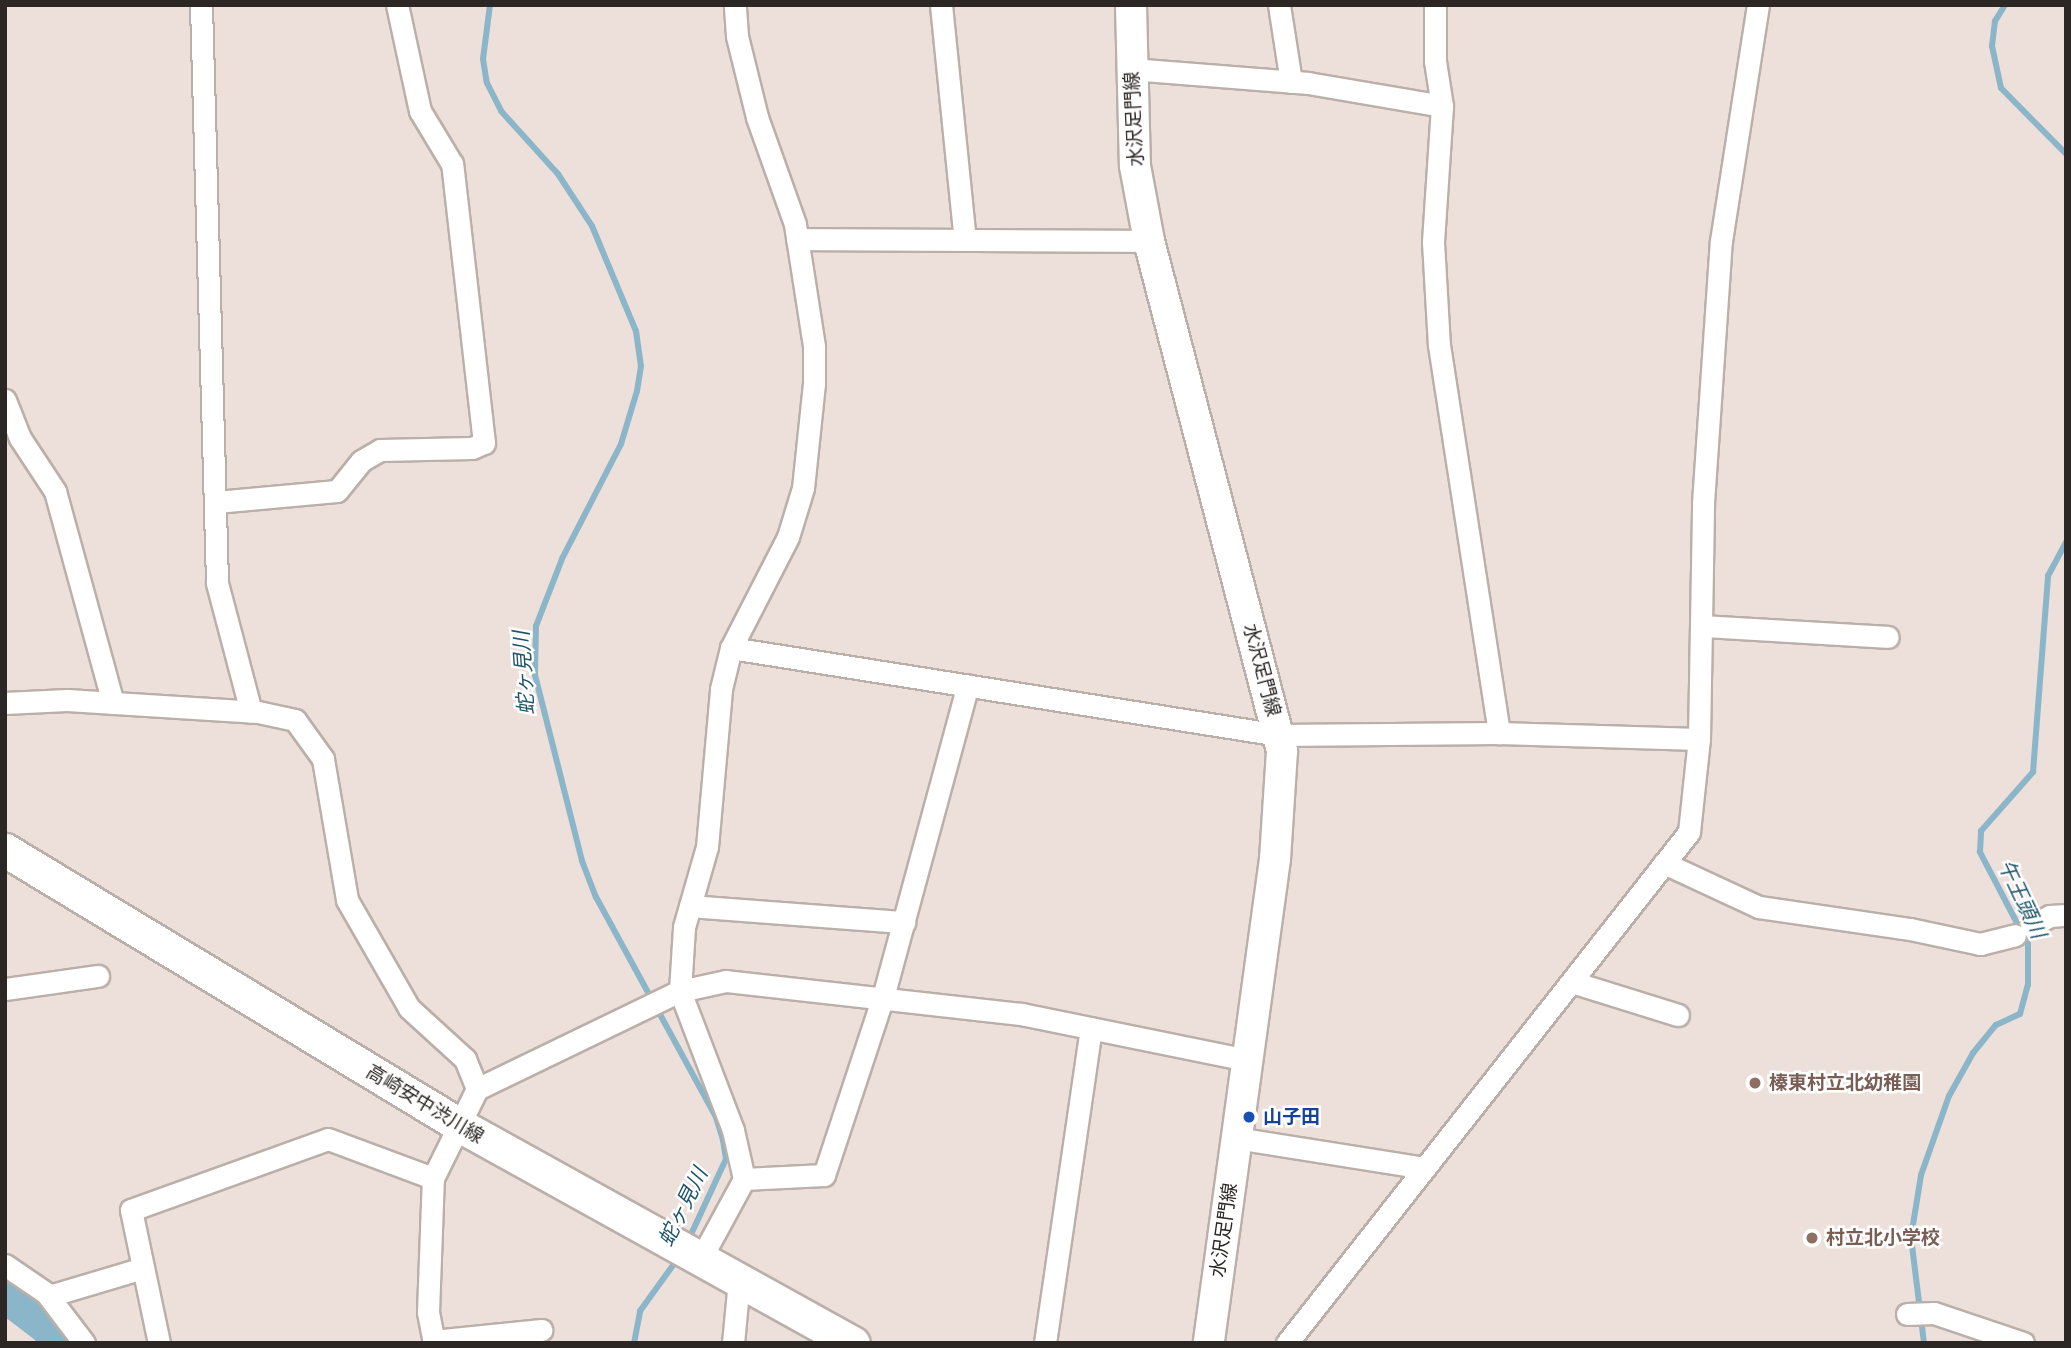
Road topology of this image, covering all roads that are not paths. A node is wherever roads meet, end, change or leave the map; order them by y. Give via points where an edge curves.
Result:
1 (201, 5) edge
2 (397, 5) edge
3 (736, 5) edge
4 (941, 5) edge
5 (1131, 5) edge
6 (1279, 5) edge
7 (1435, 5) edge
8 (1758, 5) edge
9 (1131, 69) junction
10 (1291, 82) junction
11 (1442, 106) junction
12 (797, 239) junction
13 (965, 240) junction
14 (1149, 241) junction
15 (5, 400) edge
16 (216, 502) junction
17 (1703, 626) junction
18 (1888, 637) dead end
19 (731, 648) junction
20 (968, 685) junction
21 (5, 704) edge
22 (113, 704) junction
23 (251, 712) junction
24 (1499, 733) junction
25 (1279, 734) junction
26 (1699, 739) junction
27 (5, 850) edge
28 (1664, 863) junction
29 (690, 906) junction
30 (2066, 915) edge
31 (904, 922) junction
32 (98, 976) dead end
33 (1572, 982) junction
34 (5, 989) edge
35 (680, 991) junction
36 (883, 997) junction
37 (1678, 1015) dead end
38 (1091, 1028) junction
39 (1247, 1060) junction
40 (477, 1089) junction
41 (461, 1126) junction
42 (1236, 1138) junction
43 (1426, 1168) junction
44 (433, 1178) junction
45 (744, 1179) junction
46 (700, 1260) junction
47 (5, 1265) edge
48 (144, 1268) junction
49 (739, 1281) junction
50 (49, 1296) junction
51 (1907, 1314) dead end
52 (541, 1330) dead end
53 (433, 1342) edge
54 (84, 1343) edge
55 (159, 1343) edge
56 (733, 1343) edge
57 (853, 1343) edge
58 (1045, 1343) edge
59 (1209, 1343) edge
60 (1287, 1343) edge
61 (2023, 1343) edge

1 - 16 street
2 - 16 street via 420,111 452,164 484,443 380,450 361,461 337,491
3 - 12 street via 737,36 757,117 775,159
4 - 13 street
5 - 9 main road, 水沢足門線
6 - 10 street
7 - 11 street via 1435,61
8 - 17 street via 1720,241 1703,503
9 - 10 street
9 - 14 main road, 水沢足門線 via 1135,166
10 - 11 street
11 - 24 street via 1433,242 1439,345
12 - 13 street
12 - 19 street via 814,346 803,488 788,537
13 - 14 street
14 - 25 main road, 水沢足門線
15 - 22 street via 20,438 55,491
16 - 23 street via 217,583
17 - 18 street
17 - 26 street
19 - 20 street
19 - 29 street via 721,689 707,847
20 - 25 street
20 - 31 street
21 - 22 street
22 - 23 street
23 - 40 street via 295,720 314,741 331,792 338,869 347,900 410,1008 465,1059
24 - 25 street
24 - 26 street
25 - 39 main road, 水沢足門線 via 1275,859
26 - 28 street via 1689,832
27 - 41 main road, 高崎安中渋川線
28 - 30 street via 1759,907 1980,944 2023,931 2050,916
28 - 33 street
29 - 31 street
29 - 35 street
31 - 36 street
32 - 34 street
33 - 37 street
33 - 43 street
35 - 36 street via 726,981
35 - 40 street
35 - 45 street via 733,1130
36 - 38 street via 1021,1014
36 - 45 street via 824,1175
38 - 39 street
38 - 58 street
39 - 42 main road, 水沢足門線
40 - 41 street
41 - 44 street
41 - 46 main road, 高崎安中渋川線
42 - 43 street
42 - 59 main road, 水沢足門線
43 - 60 street
44 - 48 street via 328,1139 131,1210
44 - 53 street via 428,1312
45 - 46 street
46 - 49 main road, 高崎安中渋川線
47 - 50 street
48 - 50 street
48 - 55 street
49 - 56 street
49 - 57 main road, 高崎安中渋川線
50 - 54 street
51 - 61 street via 1934,1313
52 - 53 street

